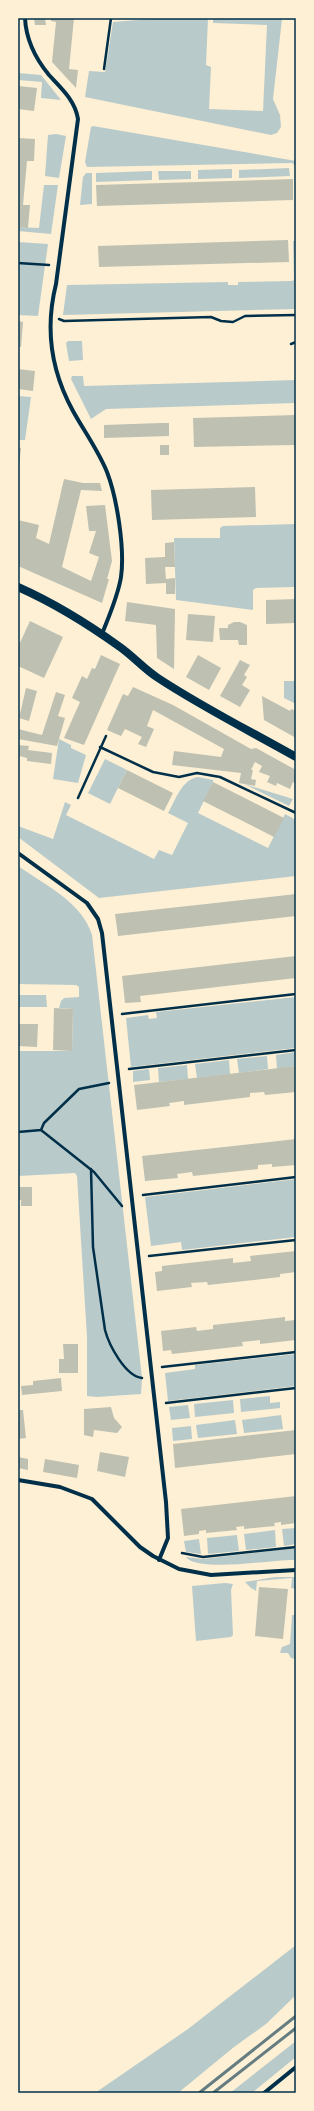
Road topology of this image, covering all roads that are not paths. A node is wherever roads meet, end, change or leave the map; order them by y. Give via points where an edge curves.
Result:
1 (25, 18) edge
2 (18, 587) edge
3 (102, 635) junction
4 (296, 757) edge
5 (18, 853) edge
6 (18, 1480) edge
7 (159, 1560) junction
8 (296, 1570) edge
9 (296, 2067) edge
10 (264, 2093) edge

1 - 3 street via 26,33 34,53 70,100 78,119 56,284 50,306 52,350 58,375 70,405 104,465 114,496 122,566 119,587
2 - 3 main road via 55,605
3 - 4 main road via 169,686
5 - 7 street via 87,903 95,914 102,933 166,1502 168,1538
6 - 7 street via 60,1487 92,1499 140,1547
7 - 8 street via 189,1572 211,1575
9 - 10 street

